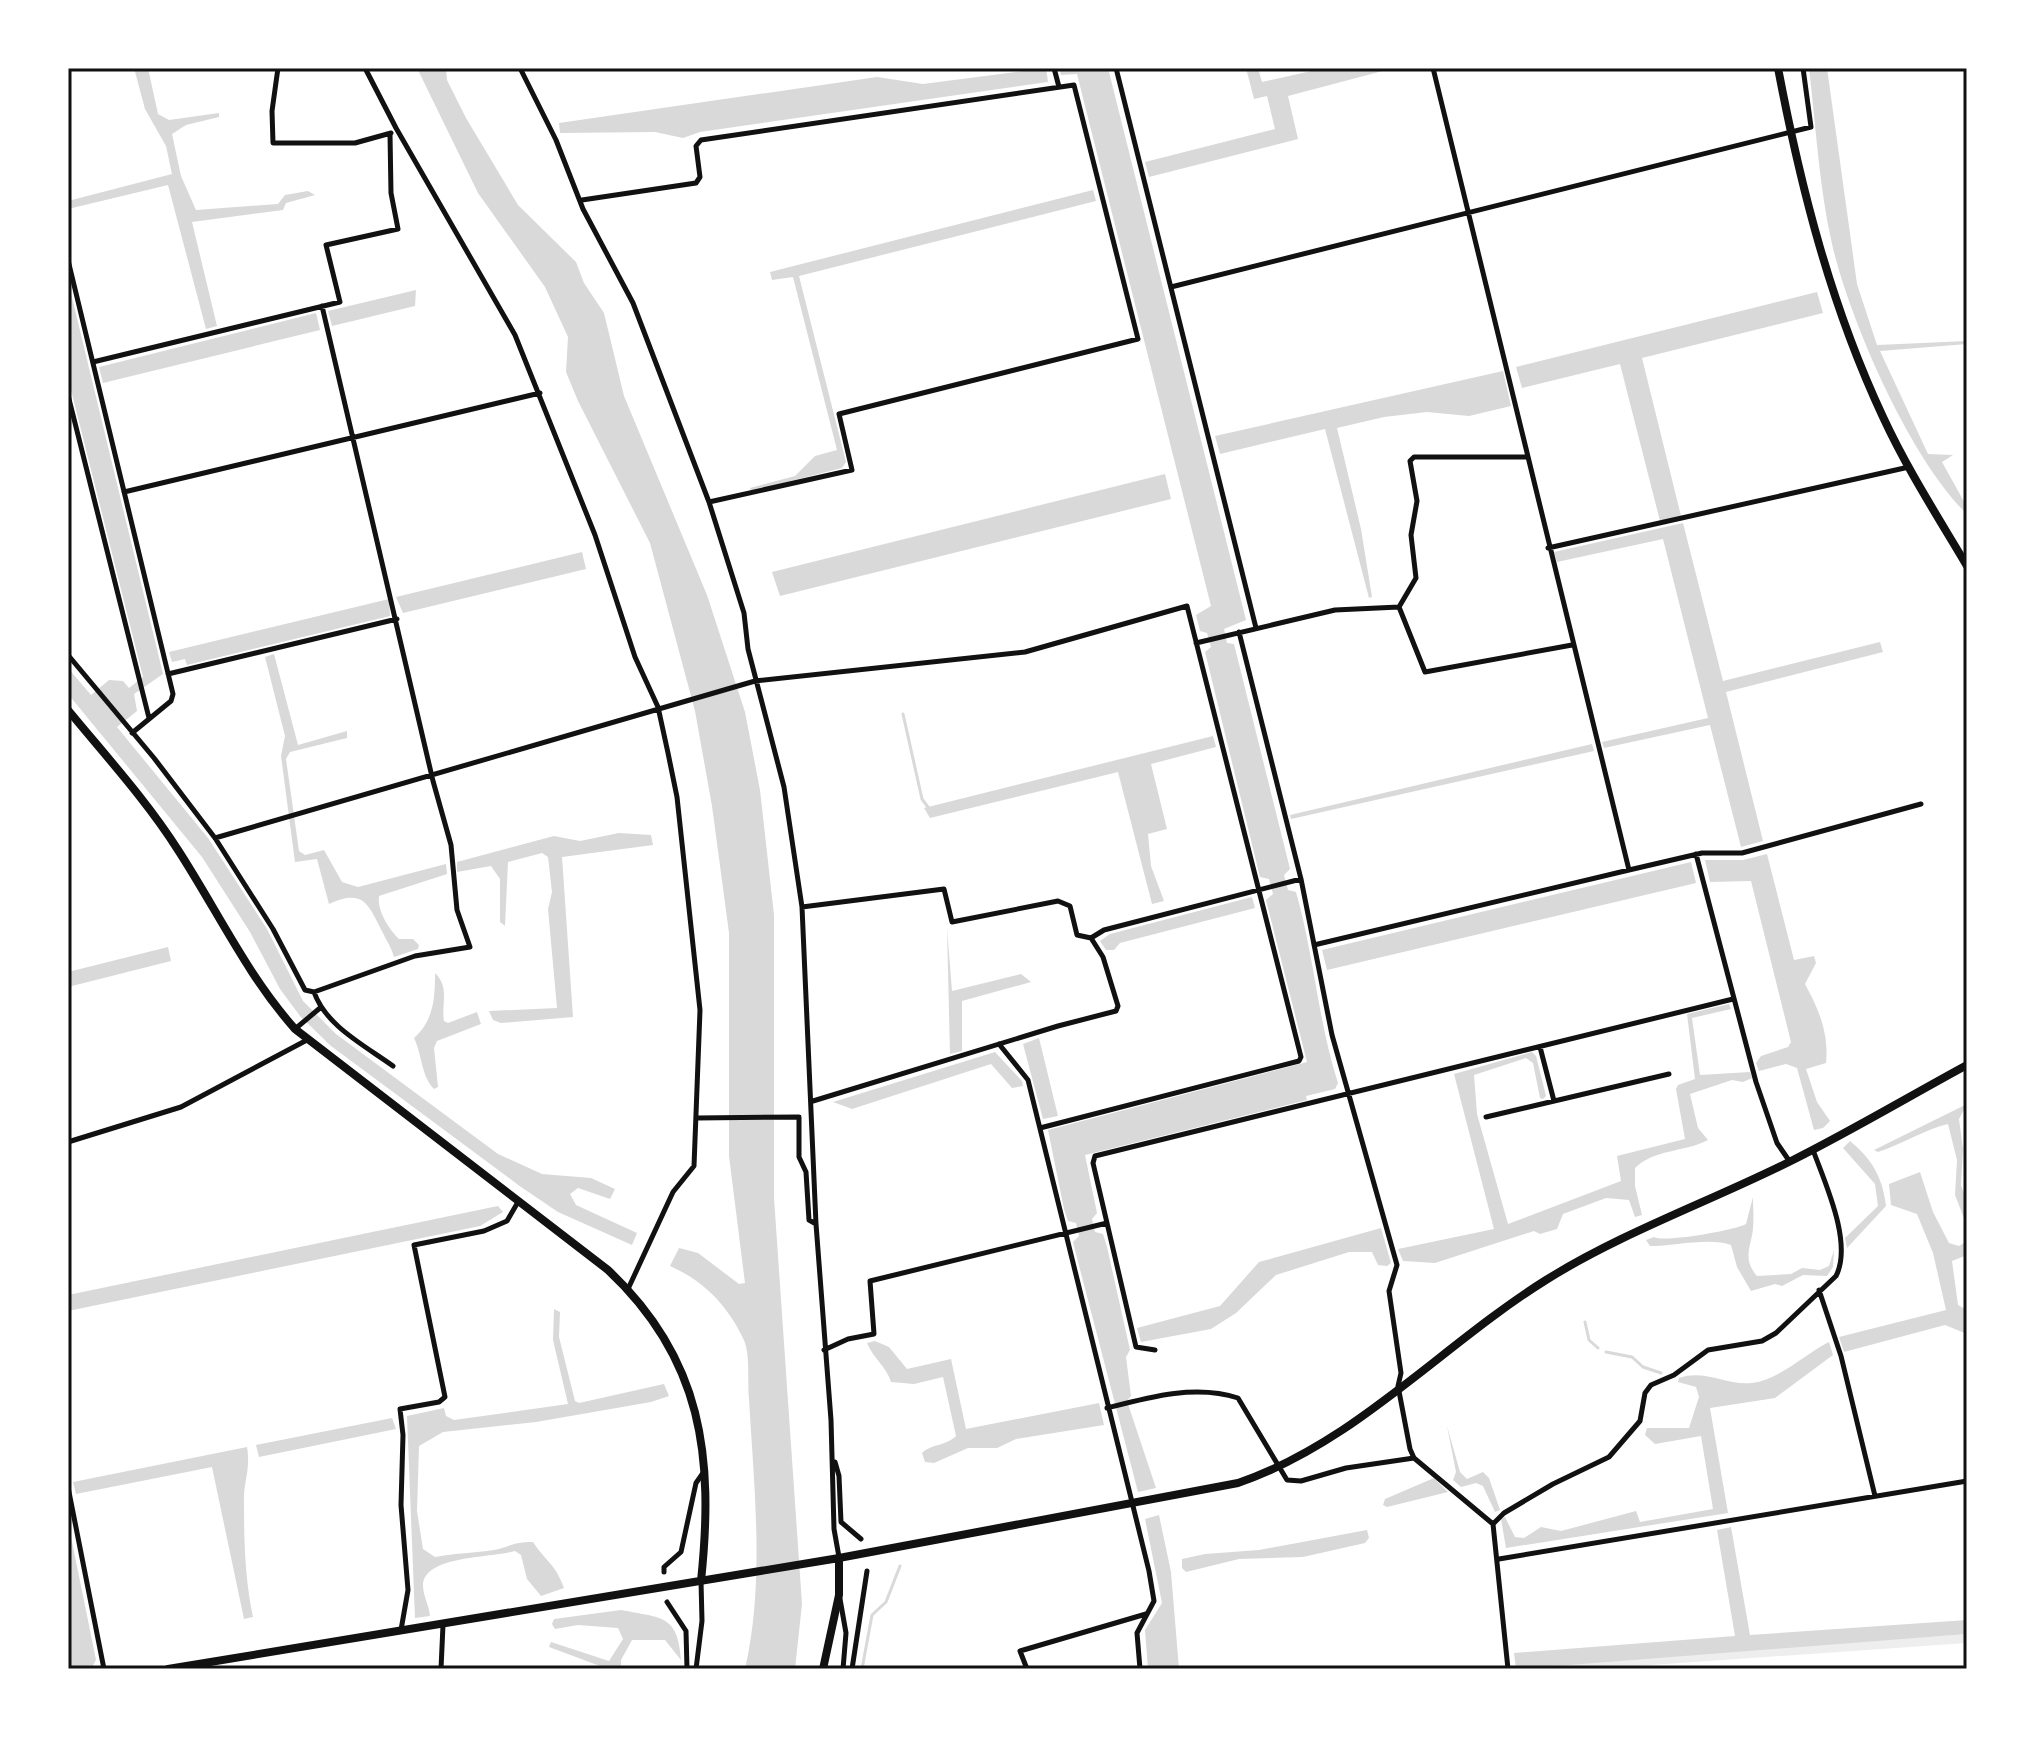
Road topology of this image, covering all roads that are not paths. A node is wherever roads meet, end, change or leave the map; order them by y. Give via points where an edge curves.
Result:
1 (278, 68) edge
2 (365, 68) edge
3 (520, 68) edge
4 (1054, 68) edge
5 (1116, 68) edge
6 (1433, 68) edge
7 (1778, 68) edge
8 (1803, 68) edge
9 (1059, 87) junction
10 (393, 131) junction
11 (1790, 131) junction
12 (582, 200) junction
13 (1470, 213) junction
14 (68, 260) edge
15 (1171, 287) junction
16 (322, 306) junction
17 (93, 362) junction
18 (540, 393) junction
19 (68, 395) edge
20 (353, 438) junction
21 (1526, 457) junction
22 (1909, 467) junction
23 (124, 492) junction
24 (709, 502) junction
25 (1548, 548) junction
26 (1967, 566) edge
27 (1399, 607) junction
28 (397, 619) junction
29 (1256, 628) junction
30 (1239, 632) junction
31 (1196, 643) junction
32 (1572, 645) junction
33 (68, 655) edge
34 (168, 674) junction
35 (755, 681) junction
36 (661, 706) junction
37 (68, 710) edge
38 (149, 718) junction
39 (132, 733) junction
40 (433, 777) junction
41 (1921, 804) dead end
42 (215, 838) junction
43 (1696, 854) junction
44 (1629, 870) junction
45 (1301, 879) junction
46 (1259, 890) junction
47 (802, 907) junction
48 (1091, 938) junction
49 (1314, 945) junction
50 (314, 992) junction
51 (1733, 999) junction
52 (319, 1009) junction
53 (299, 1026) junction
54 (307, 1040) junction
55 (999, 1044) junction
56 (1540, 1047) junction
57 (1967, 1065) edge
58 (393, 1066) dead end
59 (1669, 1074) dead end
60 (1347, 1095) junction
61 (813, 1101) junction
62 (1554, 1101) junction
63 (1486, 1117) dead end
64 (700, 1118) junction
65 (1040, 1128) junction
66 (68, 1142) edge
67 (1812, 1150) junction
68 (1790, 1162) junction
69 (518, 1202) junction
70 (1107, 1223) junction
71 (816, 1224) junction
72 (1066, 1233) junction
73 (628, 1289) junction
74 (1819, 1290) junction
75 (824, 1350) junction
76 (1155, 1350) dead end
77 (1398, 1386) junction
78 (1110, 1407) junction
79 (833, 1457) junction
80 (1414, 1458) junction
81 (707, 1469) junction
82 (1278, 1469) junction
83 (1967, 1481) edge
84 (68, 1487) edge
85 (1875, 1496) junction
86 (70, 1502) edge
87 (1135, 1505) junction
88 (1493, 1524) junction
89 (861, 1539) dead end
90 (839, 1558) junction
91 (1499, 1559) junction
92 (867, 1571) dead end
93 (664, 1572) dead end
94 (701, 1581) junction
95 (839, 1595) junction
96 (667, 1602) dead end
97 (1147, 1613) junction
98 (443, 1625) junction
99 (401, 1631) junction
100 (104, 1669) edge
101 (168, 1669) edge
102 (441, 1669) edge
103 (687, 1669) edge
104 (696, 1669) edge
105 (823, 1669) edge
106 (843, 1669) edge
107 (852, 1669) edge
108 (1027, 1669) edge
109 (1140, 1669) edge
110 (1508, 1669) edge

1 - 10 street via 273,143 355,143
2 - 10 street
3 - 12 street
4 - 9 street
5 - 15 street
6 - 13 street
7 - 11 highway
8 - 11 street via 1811,127
9 - 12 street via 701,140 696,146 696,183
9 - 24 street via 1074,85 1138,339 839,414 852,470
10 - 16 street via 391,193 398,229 326,245 340,302
10 - 18 street via 497,301
11 - 13 street
11 - 22 highway via 1841,318
12 - 24 street via 633,303
13 - 15 street
13 - 21 street
14 - 17 street
15 - 29 street
16 - 17 street
16 - 20 street
17 - 23 street
18 - 20 street
18 - 36 street via 635,657
19 - 38 street
20 - 23 street
20 - 28 street
21 - 25 street
21 - 27 street via 1410,461 1416,578
22 - 25 street
22 - 26 highway
23 - 34 street
24 - 35 street via 744,613
25 - 32 street
27 - 29 street via 1335,610
27 - 32 street via 1425,672
28 - 34 street
28 - 40 street
29 - 30 street
30 - 31 street
30 - 45 street
31 - 35 street via 1187,606 1025,652
31 - 46 street
32 - 44 street
33 - 39 street
34 - 38 street via 171,701
35 - 36 street
35 - 47 street via 794,832
36 - 40 street
36 - 64 street via 677,797 700,1010
37 - 53 highway via 177,847 269,999
38 - 39 street
39 - 42 street
40 - 42 street
40 - 50 street via 451,845 457,910 470,947 415,956
41 - 43 street via 1742,853
42 - 50 street via 299,981
43 - 44 street
43 - 51 street
44 - 49 street
45 - 46 street
45 - 49 street
46 - 48 street via 1104,930
46 - 65 street via 1299,1061
47 - 48 street via 944,889 952,922 1058,901 1070,906 1077,935
47 - 61 street
48 - 55 street via 1103,957 1116,1011
49 - 60 street
50 - 52 street
51 - 56 street
51 - 68 street via 1777,1143
52 - 53 street
52 - 58 street
53 - 54 highway
54 - 66 street via 181,1107
54 - 69 highway
55 - 61 street
55 - 65 street via 1028,1080
56 - 60 street
56 - 62 street
57 - 67 highway
59 - 62 street
60 - 70 street via 1095,1156
60 - 77 street via 1397,1265 1389,1291 1401,1373
61 - 71 street
62 - 63 street
64 - 71 street via 795,1116 801,1123 799,1157 806,1172 809,1220
64 - 73 street via 693,1173 673,1192
65 - 72 street
67 - 68 highway
67 - 74 street via 1833,1205 1842,1249 1836,1276
68 - 77 highway via 1596,1251 1544,1281
69 - 73 highway
69 - 99 street via 507,1221 484,1231 414,1245 445,1397 400,1409 408,1590
70 - 72 street
70 - 76 street via 1136,1347
71 - 75 street
72 - 75 street via 870,1281 874,1334
72 - 78 street
73 - 81 highway via 667,1341 688,1384
74 - 85 street
74 - 88 street via 1762,1341 1708,1350 1651,1385 1640,1421 1609,1457 1553,1484
75 - 79 street
77 - 80 street
77 - 82 highway via 1342,1431
78 - 82 street via 1158,1394 1216,1391 1238,1398
78 - 87 street
79 - 89 street via 841,1522
79 - 90 street
80 - 82 street via 1301,1481 1287,1480
80 - 88 street
81 - 93 street via 696,1483 681,1552
81 - 94 highway
82 - 87 highway
83 - 85 street
84 - 86 street
85 - 91 street
86 - 100 street
87 - 90 highway
87 - 97 street via 1154,1601
88 - 91 street
90 - 94 highway
90 - 95 highway
91 - 110 street
92 - 107 street
94 - 98 highway
94 - 104 street
95 - 105 highway
95 - 106 street via 846,1633
96 - 103 street via 686,1631
97 - 108 street via 1020,1651
97 - 109 street via 1137,1633
98 - 99 highway
98 - 102 street
99 - 101 highway

